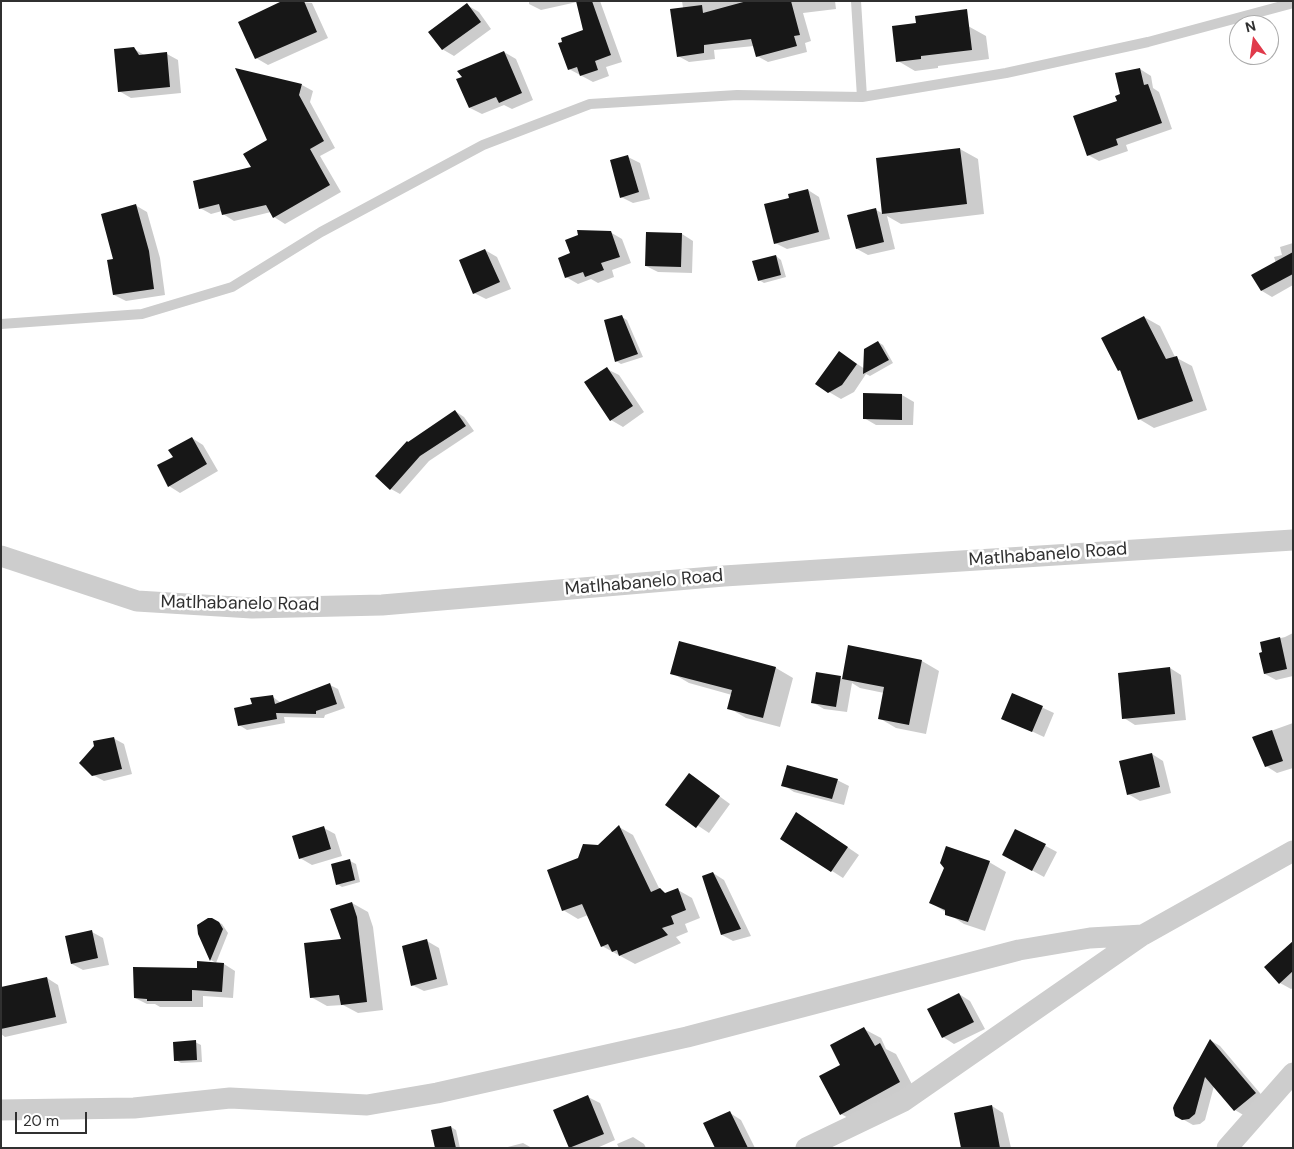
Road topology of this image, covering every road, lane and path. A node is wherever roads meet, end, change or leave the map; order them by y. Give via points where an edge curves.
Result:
1 (856, 1) edge
2 (1293, 2) edge
3 (862, 97) junction
4 (1, 324) edge
5 (1293, 540) edge
6 (1, 556) edge
7 (1293, 851) edge
8 (1143, 935) junction
9 (1293, 1073) edge
10 (1, 1110) edge
11 (806, 1148) edge
12 (1228, 1148) edge

1 - 3 lane
2 - 3 lane via 1148,42 1025,69
3 - 4 lane via 737,95 590,104 482,145 321,232 232,287 142,314
5 - 6 street, Matlhabanelo Road via 724,576 382,605 252,608 137,601
7 - 8 street
8 - 10 street via 1090,938 1019,950 687,1037 367,1106 230,1098 134,1108
8 - 11 street via 904,1101
9 - 12 street

